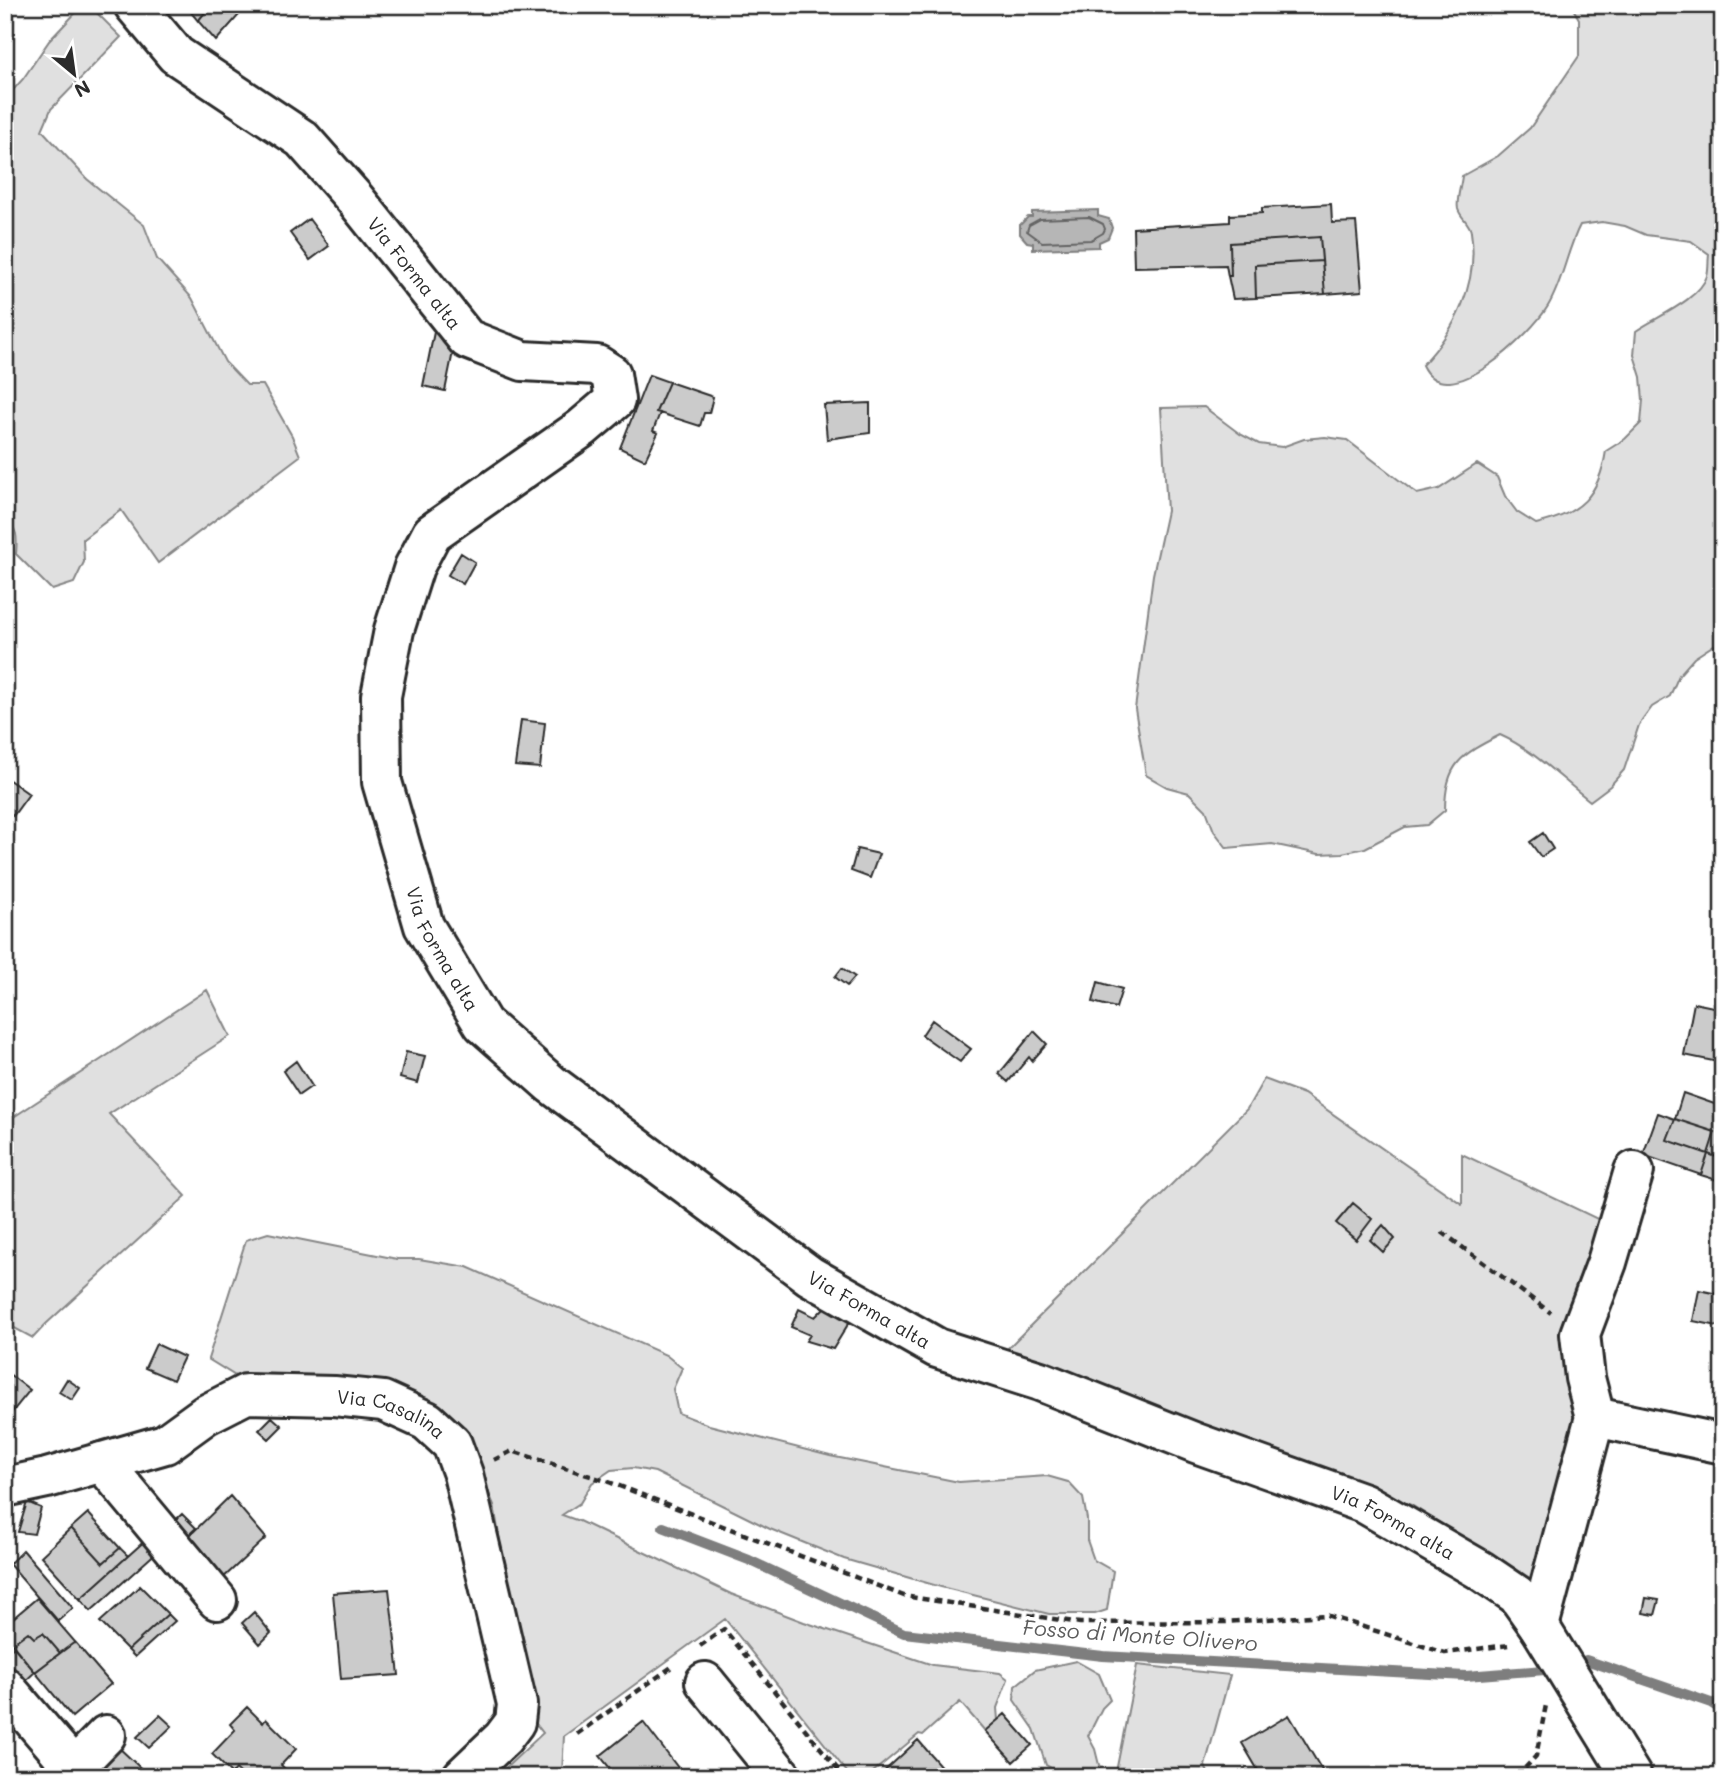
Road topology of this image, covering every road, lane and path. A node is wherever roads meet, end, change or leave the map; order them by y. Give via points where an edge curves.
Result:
1 (134, 5) edge
2 (1634, 1171) dead end
3 (1442, 1232) dead end
4 (1580, 1334) junction
5 (1595, 1417) junction
6 (1723, 1444) edge
7 (102, 1462) junction
8 (463, 1475) junction
9 (5, 1487) edge
10 (217, 1600) dead end
11 (1543, 1633) junction
12 (1573, 1681) junction
13 (705, 1682) dead end
14 (5, 1687) edge
15 (106, 1735) dead end
16 (69, 1772) edge
17 (462, 1777) edge
18 (782, 1777) edge
19 (1517, 1777) edge
20 (1632, 1777) edge

1 - 11 street, Via Forma alta via 176,55 302,139 467,339 523,361 597,365 611,374 615,400 432,533 414,567 386,670 381,696 382,782 424,926 483,1024 551,1084 810,1276 937,1348 1040,1381 1364,1503 1517,1595
2 - 4 street
3 - 4 path
4 - 5 street
5 - 6 street
5 - 11 street
7 - 8 street, Via Casalina via 164,1444 246,1394 334,1396 383,1401 427,1421 452,1444
7 - 9 street, Via Casalina
7 - 10 street
8 - 11 path via 512,1451 609,1482 904,1596 1080,1623 1225,1622 1326,1615 1445,1653
8 - 17 street, Via Casalina via 517,1704 515,1722 503,1738
11 - 12 street, Via Forma alta
12 - 19 path via 1546,1702 1536,1756
12 - 20 street, Via Forma alta
13 - 18 street
14 - 16 street
15 - 16 street

